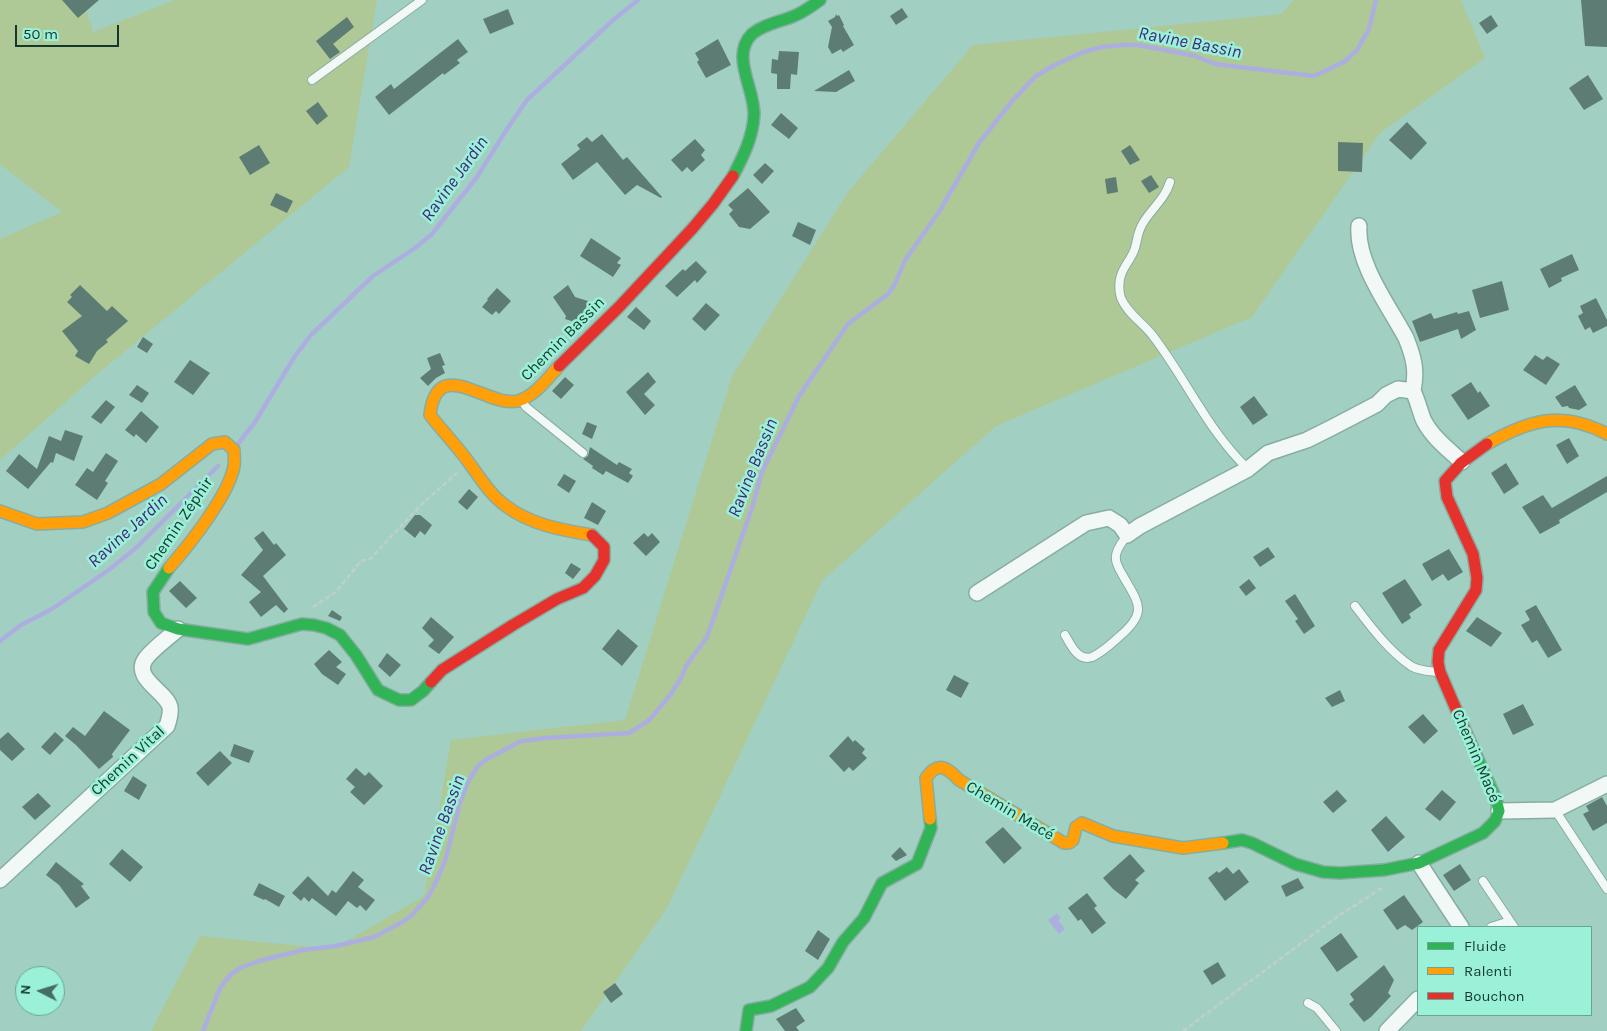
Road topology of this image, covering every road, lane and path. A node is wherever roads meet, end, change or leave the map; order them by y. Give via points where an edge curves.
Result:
1 (422, 0) edge
2 (820, 0) edge
3 (312, 80) dead end
4 (1170, 182) dead end
5 (1359, 226) dead end
6 (1413, 392) junction
7 (521, 400) junction
8 (1607, 434) edge
9 (583, 452) dead end
10 (464, 456) junction
11 (1462, 462) junction
12 (1248, 469) junction
13 (0, 511) edge
14 (1127, 535) junction
15 (977, 593) dead end
16 (1354, 606) dead end
17 (313, 607) dead end
18 (178, 629) junction
19 (1065, 635) dead end
20 (1440, 672) junction
21 (431, 682) joint
22 (1607, 784) edge
23 (1555, 810) junction
24 (1499, 811) junction
25 (1419, 863) junction
26 (0, 880) edge
27 (1483, 881) dead end
28 (1386, 885) dead end
29 (1607, 889) edge
30 (1512, 924) edge
31 (1460, 926) edge
32 (1498, 926) edge
33 (1417, 999) edge
34 (1308, 1003) dead end
35 (746, 1031) edge
36 (1183, 1031) edge
37 (1336, 1031) edge
38 (1387, 1031) edge

1 - 3 lane
2 - 7 street, Chemin Bassin via 801,13 754,31 744,45 745,72 755,111 742,159 726,189 602,326
4 - 12 lane via 1136,236 1135,249 1120,276 1121,297 1181,375 1227,447
5 - 6 street via 1358,241 1366,267 1411,350 1416,367
6 - 11 street via 1432,433
6 - 12 street via 1398,389 1334,427 1268,453
7 - 9 lane
7 - 10 street, Chemin Bassin via 504,401 486,397 464,385 447,384 434,397 430,416
8 - 11 street, Chemin Macé via 1561,419 1532,424 1491,442
10 - 17 path via 456,474 422,504 370,559 361,561 336,592
10 - 21 street, Chemin Bassin via 505,506 534,522 592,535 604,547 604,560 583,588 513,625 442,670
11 - 20 street, Chemin Macé via 1446,481 1447,496 1477,565 1479,580 1439,650
12 - 14 street
13 - 18 street, Chemin Zéphir via 37,524 83,522 108,513 161,484 212,444 225,442 234,450 235,464 231,477 214,508 164,573 154,592 154,612 161,623
14 - 15 street via 1109,518 1086,523
14 - 19 lane via 1116,556 1119,569 1136,600 1136,620 1107,648 1088,658 1076,652
16 - 20 lane via 1412,667
18 - 21 street, Chemin Zéphir via 248,639 302,624 314,625 340,635 378,690 388,696 412,700
18 - 26 street, Chemin Vital via 142,666 145,677 170,705 167,726
20 - 24 street, Chemin Macé via 1492,788
22 - 23 street
23 - 24 street
23 - 29 lane
24 - 25 street, Chemin Macé via 1495,821 1483,833
25 - 31 street
25 - 35 street, Chemin Macé via 1384,870 1324,872 1295,864 1242,840 1183,848 1113,836 1082,823 1076,827 1073,840 1064,843 941,767 932,770 926,778 930,828 917,864 882,883 864,918 810,987 770,1006 749,1010
27 - 30 lane
28 - 36 path via 1338,916
30 - 32 lane
33 - 38 street
34 - 37 lane via 1317,1008

